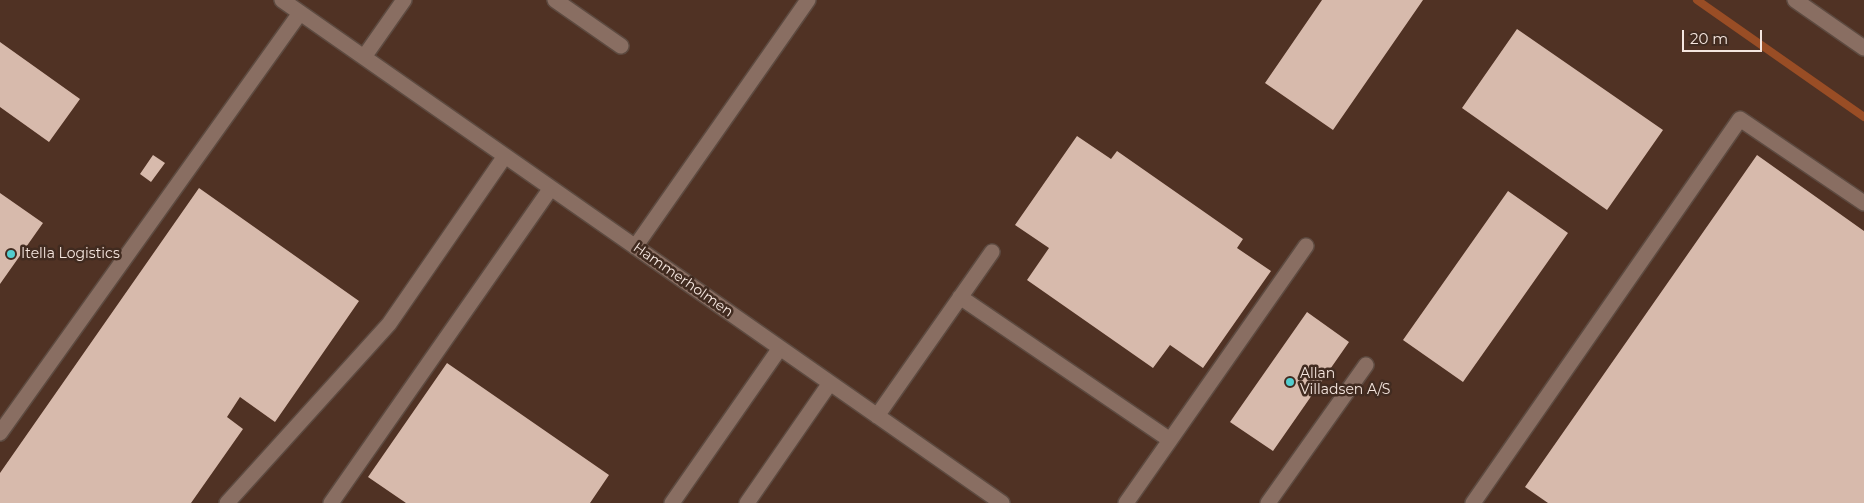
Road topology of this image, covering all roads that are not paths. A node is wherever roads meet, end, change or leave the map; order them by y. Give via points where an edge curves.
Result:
1 (282, 0) edge
2 (404, 0) edge
3 (555, 0) edge
4 (808, 0) edge
5 (1795, 0) edge
6 (300, 13) junction
7 (621, 46) dead end
8 (1864, 48) edge
9 (364, 57) junction
10 (505, 156) junction
11 (551, 188) junction
12 (1864, 203) edge
13 (635, 246) junction
14 (1306, 246) dead end
15 (992, 252) dead end
16 (960, 297) junction
17 (780, 348) junction
18 (1366, 365) dead end
19 (830, 383) junction
20 (877, 416) junction
21 (0, 433) edge
22 (1170, 440) junction
23 (227, 503) edge
24 (331, 503) edge
25 (672, 503) edge
26 (746, 503) edge
27 (1002, 503) edge
28 (1126, 503) edge
29 (1268, 503) edge
30 (1473, 503) edge

1 - 6 street, Hammerholmen
2 - 9 street
3 - 7 street
4 - 13 street
5 - 8 street
6 - 9 street, Hammerholmen
6 - 21 street
9 - 10 street, Hammerholmen
10 - 11 street, Hammerholmen
10 - 23 street via 389,324
11 - 13 street, Hammerholmen
11 - 24 street
12 - 30 street via 1740,118
13 - 17 street, Hammerholmen
14 - 22 street
15 - 16 street
16 - 20 street
16 - 22 street
17 - 19 street, Hammerholmen
17 - 25 street
18 - 29 street
19 - 20 street, Hammerholmen
19 - 26 street
20 - 27 street, Hammerholmen
22 - 28 street

